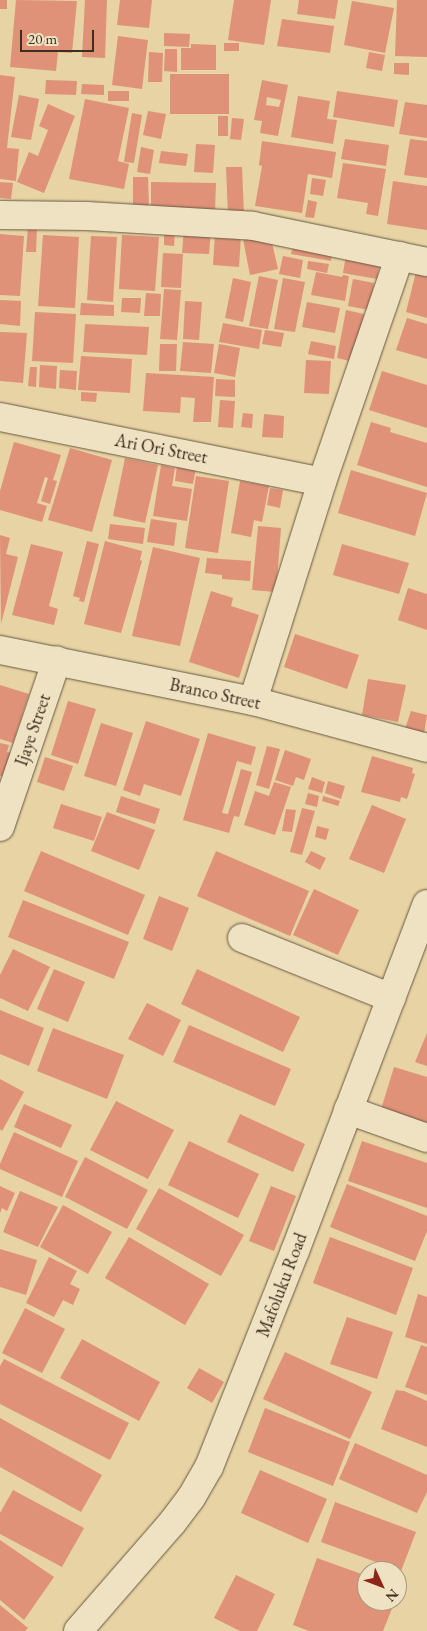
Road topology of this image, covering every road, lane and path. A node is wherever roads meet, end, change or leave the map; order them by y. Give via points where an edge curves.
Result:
1 (0, 214) edge
2 (400, 256) junction
3 (427, 262) edge
4 (0, 417) edge
5 (322, 482) junction
6 (0, 650) edge
7 (57, 660) junction
8 (254, 701) junction
9 (427, 748) edge
10 (0, 827) edge
11 (427, 904) edge
12 (242, 938) dead end
13 (391, 998) junction
14 (348, 1110) junction
15 (427, 1138) edge
16 (78, 1631) edge

1 - 2 street via 253,226
2 - 3 street
2 - 5 street
4 - 5 street, Ari Ori Street
5 - 8 street
6 - 7 street, Branco Street
7 - 8 street, Branco Street
7 - 10 street, Ijaye Street
8 - 9 street, Branco Street
11 - 13 street, Mafoluku Road
12 - 13 street
13 - 14 street, Mafoluku Road
14 - 15 street
14 - 16 street, Mafoluku Road via 209,1467 172,1523

